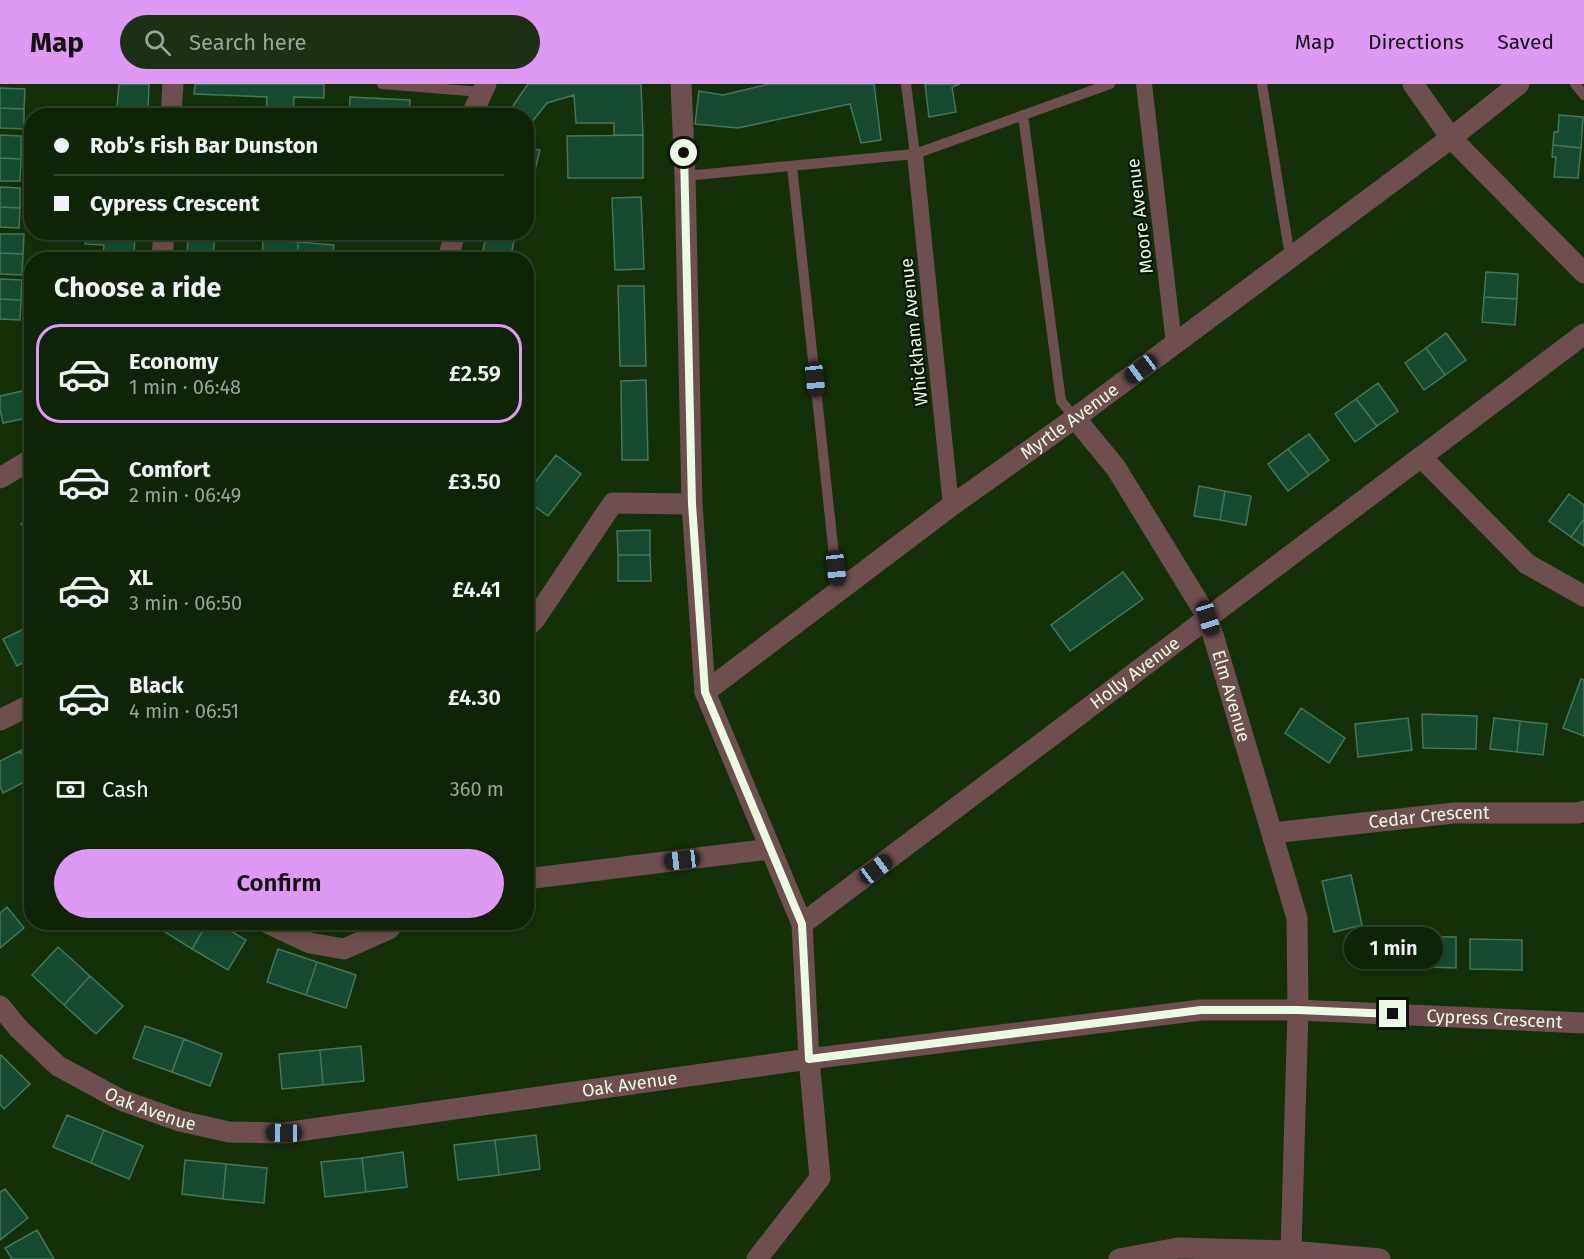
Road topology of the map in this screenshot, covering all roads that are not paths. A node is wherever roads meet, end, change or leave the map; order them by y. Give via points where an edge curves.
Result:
1 (173, 84) edge
2 (382, 84) edge
3 (681, 84) edge
4 (906, 84) edge
5 (1110, 84) edge
6 (1144, 84) edge
7 (1262, 84) edge
8 (1413, 84) edge
9 (1519, 84) edge
10 (1575, 84) edge
11 (484, 88) edge
12 (1584, 95) edge
13 (172, 108) edge
14 (475, 108) edge
15 (1023, 115) junction
16 (1451, 138) junction
17 (915, 154) junction
18 (792, 166) junction
19 (685, 176) junction
20 (1290, 257) junction
21 (1584, 273) edge
22 (1584, 334) edge
23 (1174, 344) junction
24 (1075, 418) junction
25 (1421, 457) junction
26 (24, 464) edge
27 (0, 478) edge
28 (692, 504) junction
29 (951, 506) junction
30 (838, 592) junction
31 (1584, 596) edge
32 (1208, 618) junction
33 (534, 620) edge
34 (705, 692) junction
35 (24, 708) edge
36 (0, 720) edge
37 (1584, 811) edge
38 (1272, 833) junction
39 (770, 849) junction
40 (534, 878) edge
41 (802, 924) junction
42 (282, 930) edge
43 (387, 930) edge
44 (0, 1006) edge
45 (1298, 1010) junction
46 (1584, 1023) edge
47 (809, 1059) junction
48 (1291, 1251) junction
49 (757, 1259) edge
50 (1119, 1259) edge
51 (1380, 1259) edge

1 - 13 street
2 - 11 lane
3 - 19 street
4 - 17 lane
5 - 15 lane
6 - 23 street, Moore Avenue
7 - 20 lane
8 - 16 street
9 - 16 street, Myrtle Avenue
10 - 12 lane
11 - 14 street
15 - 17 lane
15 - 24 lane via 1061,401
16 - 20 street, Myrtle Avenue
16 - 21 street
17 - 18 lane
17 - 29 street, Whickham Avenue
18 - 19 lane
18 - 30 lane
19 - 28 street
20 - 23 street, Myrtle Avenue
22 - 25 street, Holly Avenue
23 - 24 street, Myrtle Avenue
24 - 29 street, Myrtle Avenue
24 - 32 street, Elm Avenue via 1116,468
25 - 31 street via 1527,564
25 - 32 street, Holly Avenue
26 - 27 street
28 - 33 street via 613,502
28 - 34 street
29 - 30 street, Myrtle Avenue
30 - 34 street, Myrtle Avenue
32 - 38 street, Elm Avenue
32 - 41 street, Holly Avenue
34 - 39 street
35 - 36 street
37 - 38 street, Cedar Crescent via 1454,813
38 - 45 street, Elm Avenue via 1298,918
39 - 40 street
39 - 41 street
41 - 47 street
42 - 43 street via 310,943 344,949
44 - 47 street, Oak Avenue via 58,1066 121,1100 180,1121 229,1132 284,1133
45 - 46 street, Cypress Crescent
45 - 47 street, Oak Avenue via 1201,1010
45 - 48 street, Elm Avenue
47 - 49 street via 820,1178
48 - 50 street via 1178,1248
48 - 51 street

